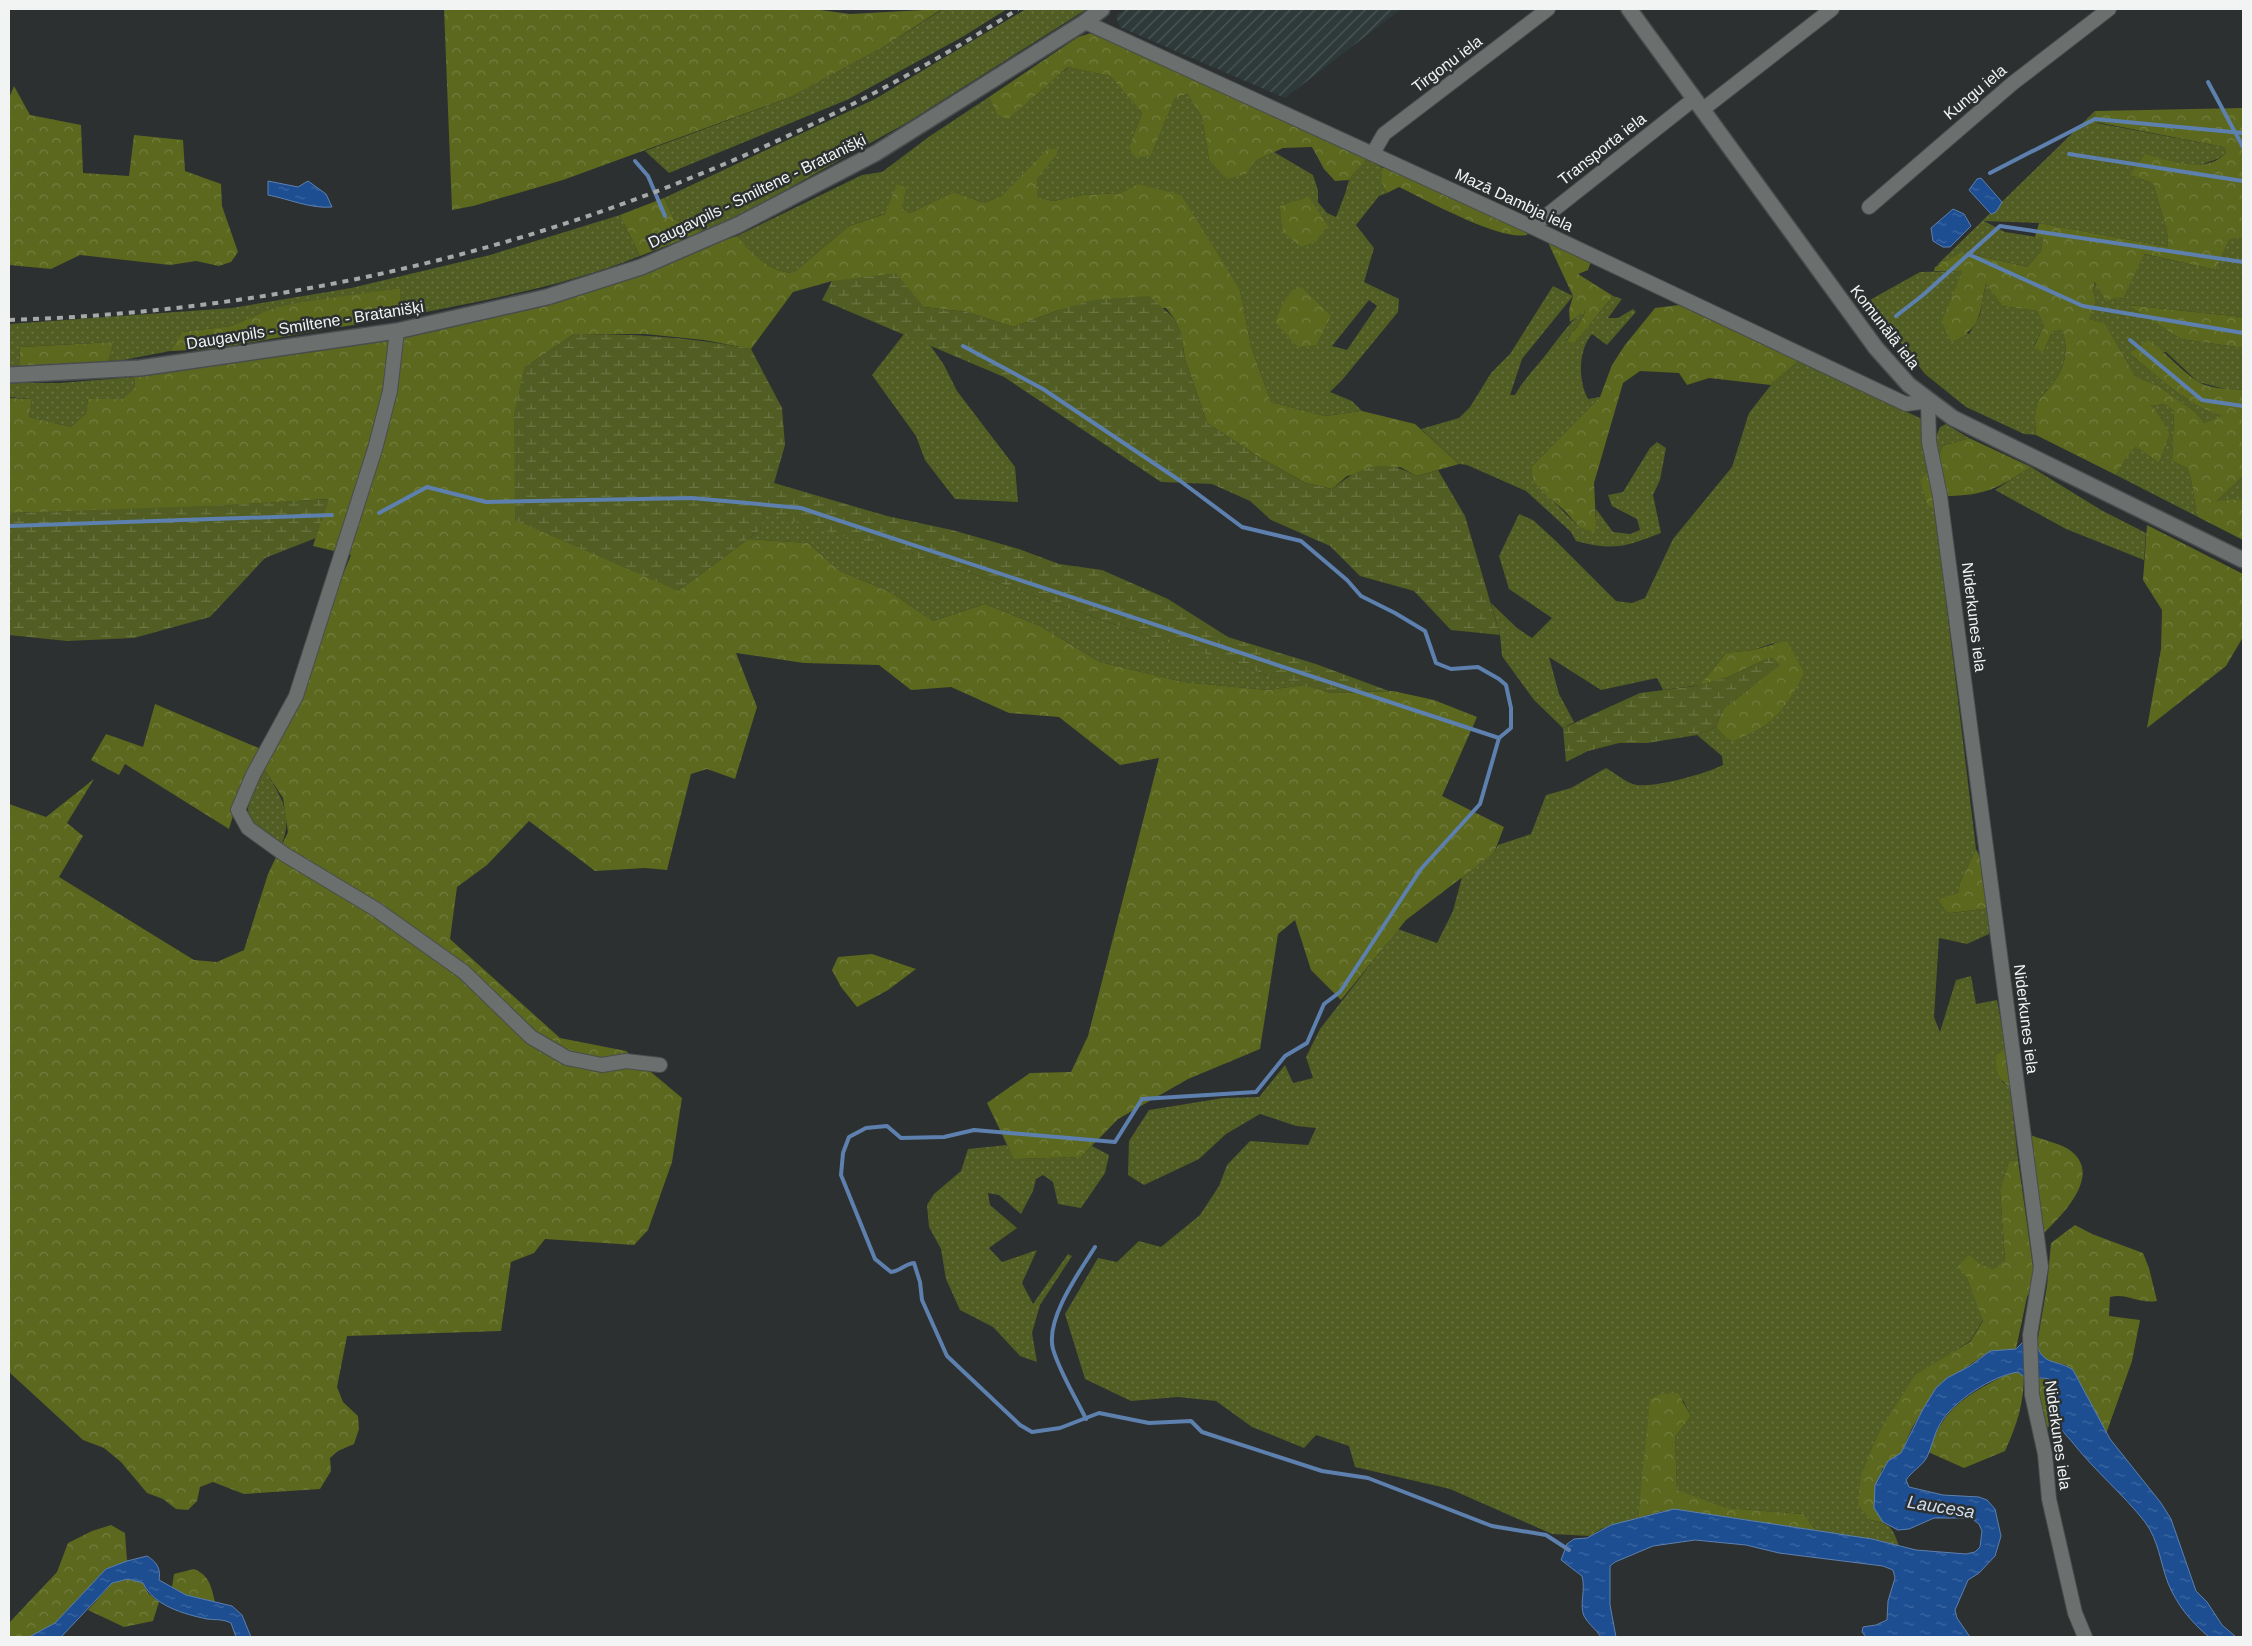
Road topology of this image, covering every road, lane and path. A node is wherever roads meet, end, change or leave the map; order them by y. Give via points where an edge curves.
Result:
1 (1102, 9) edge
2 (1548, 9) edge
3 (1629, 9) edge
4 (1832, 9) edge
5 (2109, 9) edge
6 (1085, 22) junction
7 (1698, 104) junction
8 (1373, 153) junction
9 (1868, 206) dead end
10 (1532, 227) junction
11 (397, 331) junction
12 (9, 375) edge
13 (1928, 401) junction
14 (2243, 560) edge
15 (660, 1065) dead end
16 (2085, 1637) edge

1 - 6 main road, Daugavpils - Smiltene - Bratanišķi
2 - 8 street, Tirgoņu iela via 1384,134
3 - 7 main road, Komunālā iela
4 - 7 street, Transporta iela
5 - 9 street, Kungu iela via 2013,82
6 - 8 street, Mazā Dambja iela
6 - 11 main road, Daugavpils - Smiltene - Bratanišķi via 876,153 738,225 657,262 548,297
7 - 10 street, Transporta iela
7 - 13 main road, Komunālā iela via 1876,348
8 - 10 street, Mazā Dambja iela
10 - 13 street, Mazā Dambja iela via 1906,404
11 - 12 main road, Daugavpils - Smiltene - Bratanišķi via 140,368
11 - 15 street via 390,391 376,449 296,696 253,775 238,810 248,828 284,854 377,910 464,972 531,1037 567,1058 602,1065 626,1061
13 - 14 main road, Komunālā iela via 1952,418 2003,444
13 - 16 street, Niderkunes iela via 1929,442 1941,506 2041,1267 2030,1335 2034,1412 2047,1469 2049,1499 2075,1613

